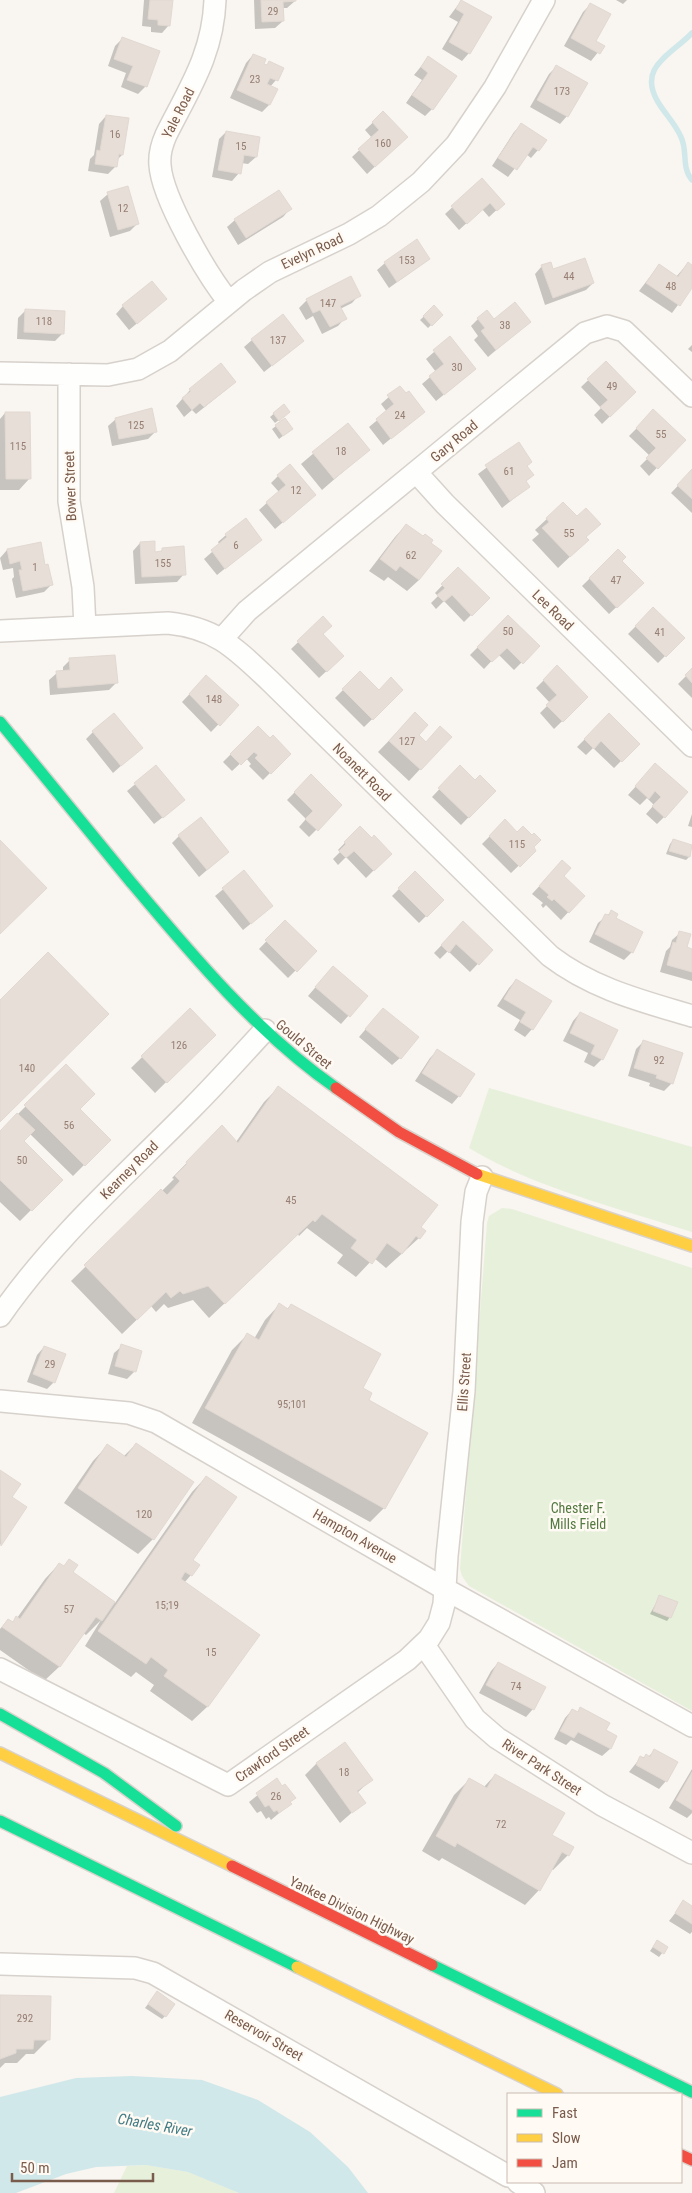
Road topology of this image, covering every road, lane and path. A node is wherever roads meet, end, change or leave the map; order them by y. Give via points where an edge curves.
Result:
1 (215, 0) edge
2 (544, 0) edge
3 (229, 302) junction
4 (0, 373) edge
5 (69, 374) junction
6 (692, 396) edge
7 (416, 472) junction
8 (85, 627) junction
9 (0, 631) edge
10 (222, 639) junction
11 (0, 722) edge
12 (692, 746) edge
13 (692, 1016) edge
14 (265, 1030) junction
15 (482, 1177) junction
16 (692, 1246) edge
17 (0, 1316) edge
18 (0, 1402) edge
19 (445, 1589) junction
20 (424, 1645) junction
21 (0, 1669) edge
22 (0, 1714) edge
23 (692, 1726) edge
24 (0, 1754) edge
25 (0, 1821) edge
26 (692, 1853) edge
27 (231, 1867) junction
28 (0, 1964) edge
29 (692, 2092) edge
30 (555, 2093) edge
31 (507, 2175) edge
32 (519, 2183) edge
33 (534, 2193) edge

1 - 3 street, Yale Road via 214,20 204,60 166,135 160,164 169,198 206,270
2 - 3 street, Evelyn Road via 477,117 421,182 364,226 276,268
3 - 5 street, Evelyn Road via 170,351 146,366 119,374
4 - 5 street, Evelyn Road
5 - 8 street, Bower Street via 69,511 81,574
6 - 7 street, Gary Road via 624,331 616,327 600,327 578,338
7 - 10 street, Gary Road via 246,611
7 - 12 street, Lee Road
8 - 9 street, Noanett Road
8 - 10 street, Noanett Road via 168,623 191,626
10 - 13 street, Noanett Road via 270,681 550,956 608,990
11 - 14 main road, Gould Street via 177,936 225,991
14 - 15 main road, Gould Street via 327,1082 382,1121
14 - 17 street, Kearney Road via 206,1094 68,1231
15 - 16 main road, Gould Street
15 - 19 street, Ellis Street via 476,1192 472,1222 464,1391
18 - 19 street, Hampton Avenue via 129,1413 152,1420
19 - 20 street, Crawford Street via 440,1618
19 - 23 street, Hampton Avenue
20 - 21 street, Crawford Street via 228,1784
20 - 26 street, River Park Street via 476,1718 497,1738 602,1805
22 - 27 main road via 104,1773
24 - 27 main road, Yankee Division Highway
25 - 30 main road
27 - 29 main road, Yankee Division Highway
28 - 31 street, Reservoir Street via 135,1968 153,1973
32 - 33 street

